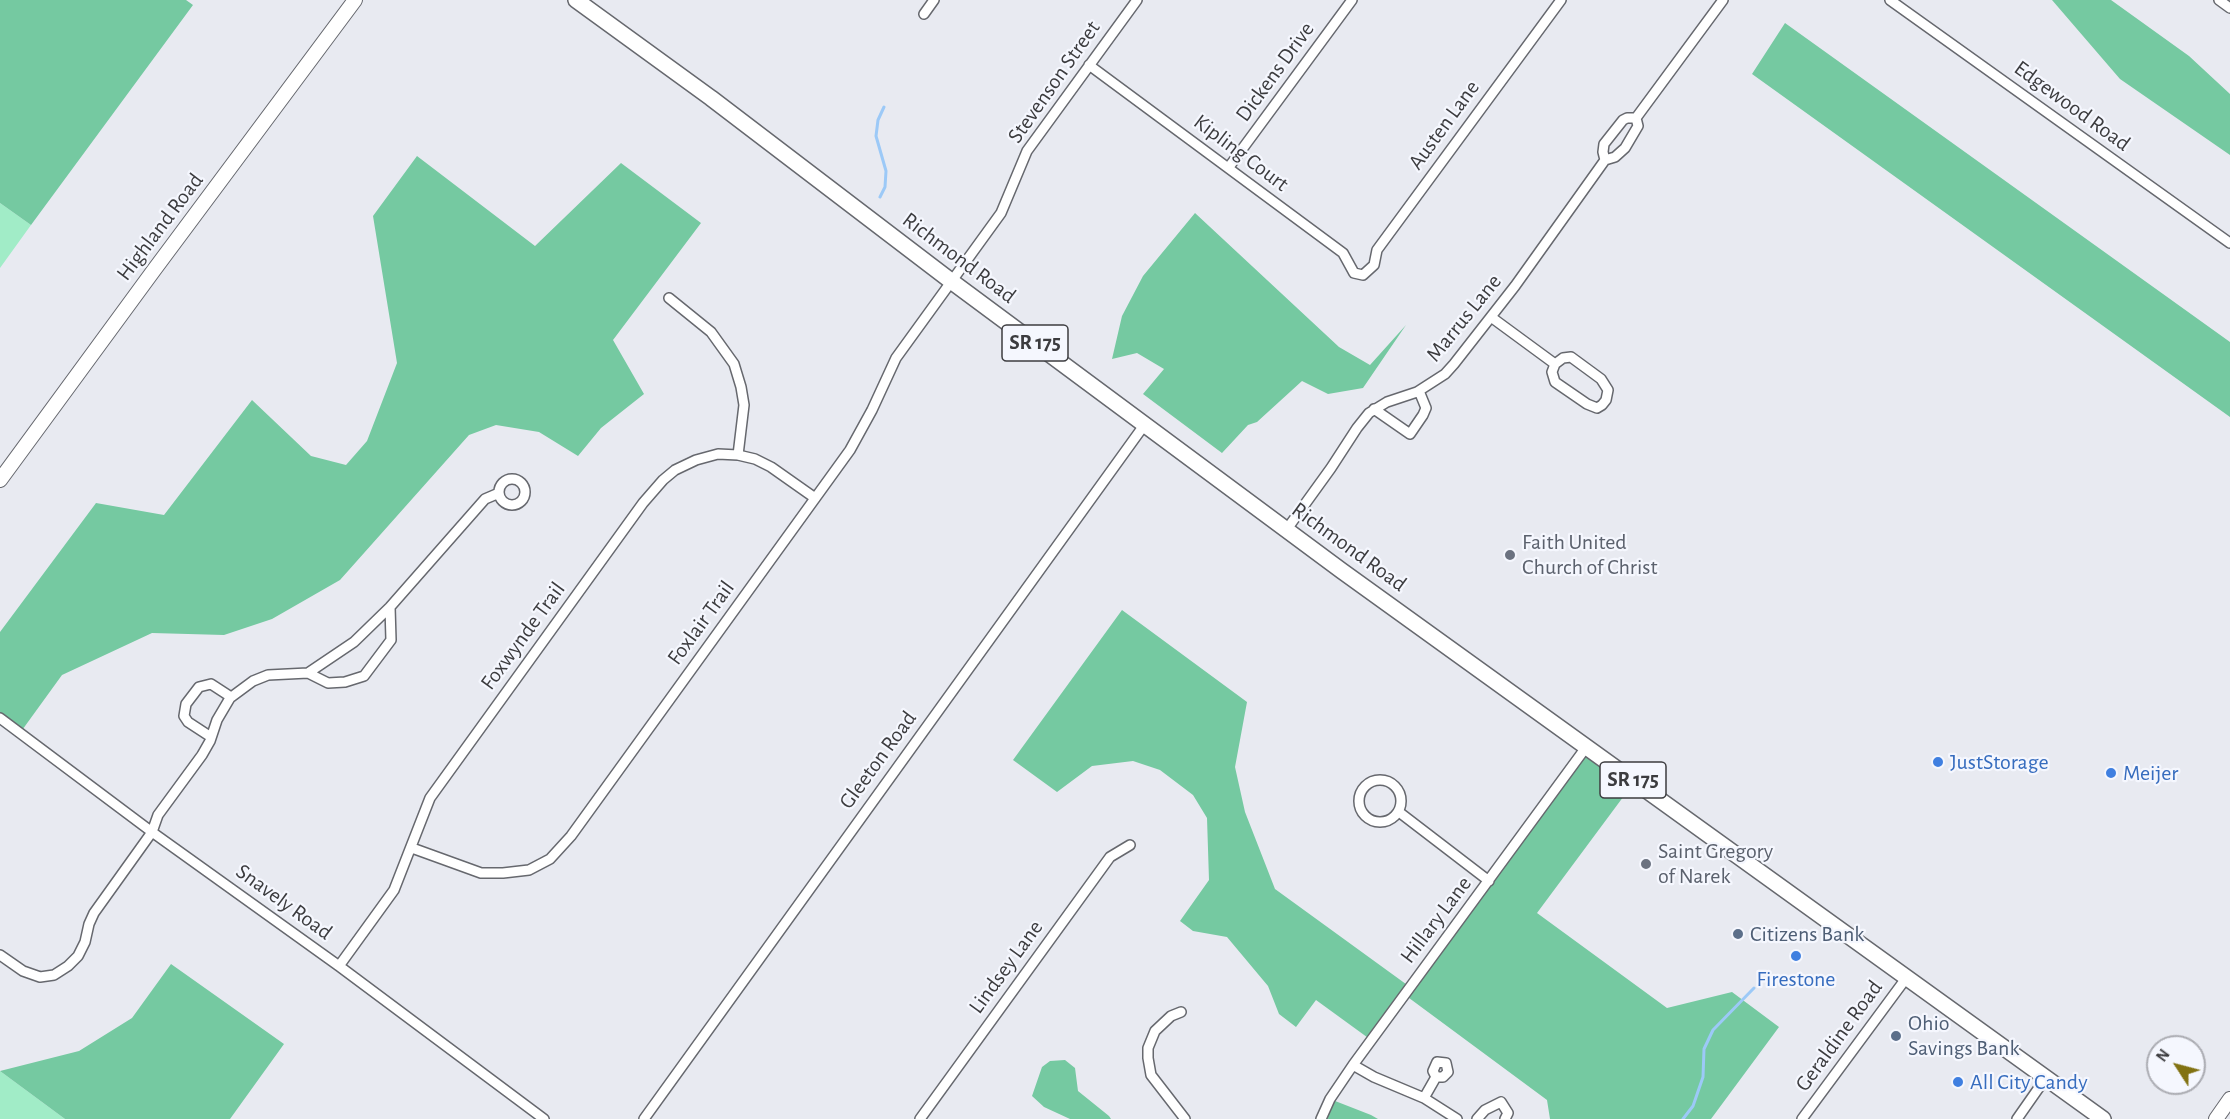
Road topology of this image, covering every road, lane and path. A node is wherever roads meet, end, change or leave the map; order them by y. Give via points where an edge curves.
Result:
1 (355, 0) edge
2 (576, 0) edge
3 (934, 0) edge
4 (1137, 0) edge
5 (1352, 0) edge
6 (1561, 0) edge
7 (1723, 0) edge
8 (1890, 0) edge
9 (2219, 0) edge
10 (2230, 8) edge
11 (924, 14) dead end
12 (1089, 65) junction
13 (1636, 118) junction
14 (1605, 160) junction
15 (1229, 167) junction
16 (2230, 243) edge
17 (1364, 275) joint
18 (951, 281) junction
19 (669, 298) dead end
20 (1491, 316) junction
21 (1555, 364) junction
22 (1419, 391) junction
23 (1374, 409) junction
24 (1145, 424) junction
25 (738, 455) junction
26 (0, 480) edge
27 (499, 493) dead end
28 (815, 498) junction
29 (1287, 530) junction
30 (390, 607) junction
31 (308, 673) junction
32 (231, 697) junction
33 (0, 718) edge
34 (211, 737) junction
35 (1587, 746) junction
36 (1398, 812) junction
37 (152, 832) junction
38 (1130, 845) dead end
39 (412, 848) junction
40 (1489, 881) junction
41 (0, 955) edge
42 (339, 966) junction
43 (1907, 977) junction
44 (1181, 1012) dead end
45 (1353, 1065) junction
46 (1436, 1077) dead end
47 (2045, 1079) junction
48 (1424, 1098) junction
49 (2230, 1099) edge
50 (544, 1119) edge
51 (644, 1119) edge
52 (920, 1119) edge
53 (1185, 1119) edge
54 (1321, 1119) edge
55 (1456, 1119) edge
56 (1477, 1119) edge
57 (1505, 1119) edge
58 (1802, 1119) edge
59 (2017, 1119) edge
60 (2103, 1119) edge
61 (2216, 1119) edge

1 - 26 street, Highland Road
2 - 18 main road, Richmond Road / SR 175
3 - 11 street
4 - 12 street, Stevenson Street
5 - 15 street, Dickens Drive
6 - 17 street, Austen Lane via 1377,250 1374,265
7 - 13 street
8 - 16 street, Edgewood Road
9 - 10 street
12 - 15 street, Kipling Court
12 - 18 street, Stevenson Street via 1027,151 1001,213
13 - 14 street, Marrus Lane via 1638,126 1629,142 1616,157
13 - 14 street, Marrus Lane via 1623,120 1605,144
14 - 20 street, Marrus Lane
15 - 17 street, Kipling Court via 1343,253 1354,273
18 - 24 main road, Richmond Road / SR 175
18 - 28 street, Foxlair Trail via 896,358 850,450
19 - 25 street via 711,332 734,364 744,405
20 - 21 street
20 - 22 street, Marrus Lane via 1445,374
21 - 21 street via 1552,372 1556,382 1587,404 1597,408 1606,400 1608,390 1601,379 1571,357
22 - 23 street, Marrus Lane
22 - 23 street via 1426,408 1410,434
23 - 29 street, Marrus Lane
24 - 29 main road, Richmond Road / SR 175
24 - 51 street, Gleeton Road
25 - 28 street, Foxwynde Trail via 771,467
25 - 39 street, Foxwynde Trail via 718,454 696,460 675,470 653,491 430,798
27 - 30 street via 485,499
28 - 39 street, Foxlair Trail via 550,860 529,870 481,873
29 - 35 main road, Richmond Road / SR 175
30 - 31 street via 354,642
30 - 31 street via 391,640 364,676 328,683
31 - 32 street via 268,675
32 - 34 street
32 - 34 street via 217,686 204,684 186,704 184,716 188,722
33 - 37 street, Snavely Road
34 - 37 street via 158,814
35 - 40 street, Hillary Lane
35 - 43 main road, Richmond Road / SR 175
36 - 36 street via 1386,822 1369,819 1360,806 1362,791 1374,781 1391,783 1401,797
36 - 40 street
37 - 41 street via 94,913 85,942 68,966 54,975 40,977
37 - 42 street, Snavely Road
38 - 52 street, Lindsey Lane via 1110,857
39 - 42 street, Foxwynde Trail via 394,890
40 - 45 street, Hillary Lane
42 - 50 street, Snavely Road
43 - 47 main road, Richmond Road / SR 175
43 - 58 street, Geraldine Road
44 - 53 street via 1155,1031 1148,1058 1152,1075
45 - 48 street
45 - 54 street, Hillary Lane
46 - 48 street
47 - 59 street
47 - 60 main road, Richmond Road / SR 175
48 - 55 street
49 - 61 street
56 - 57 street via 1501,1102 1508,1113

